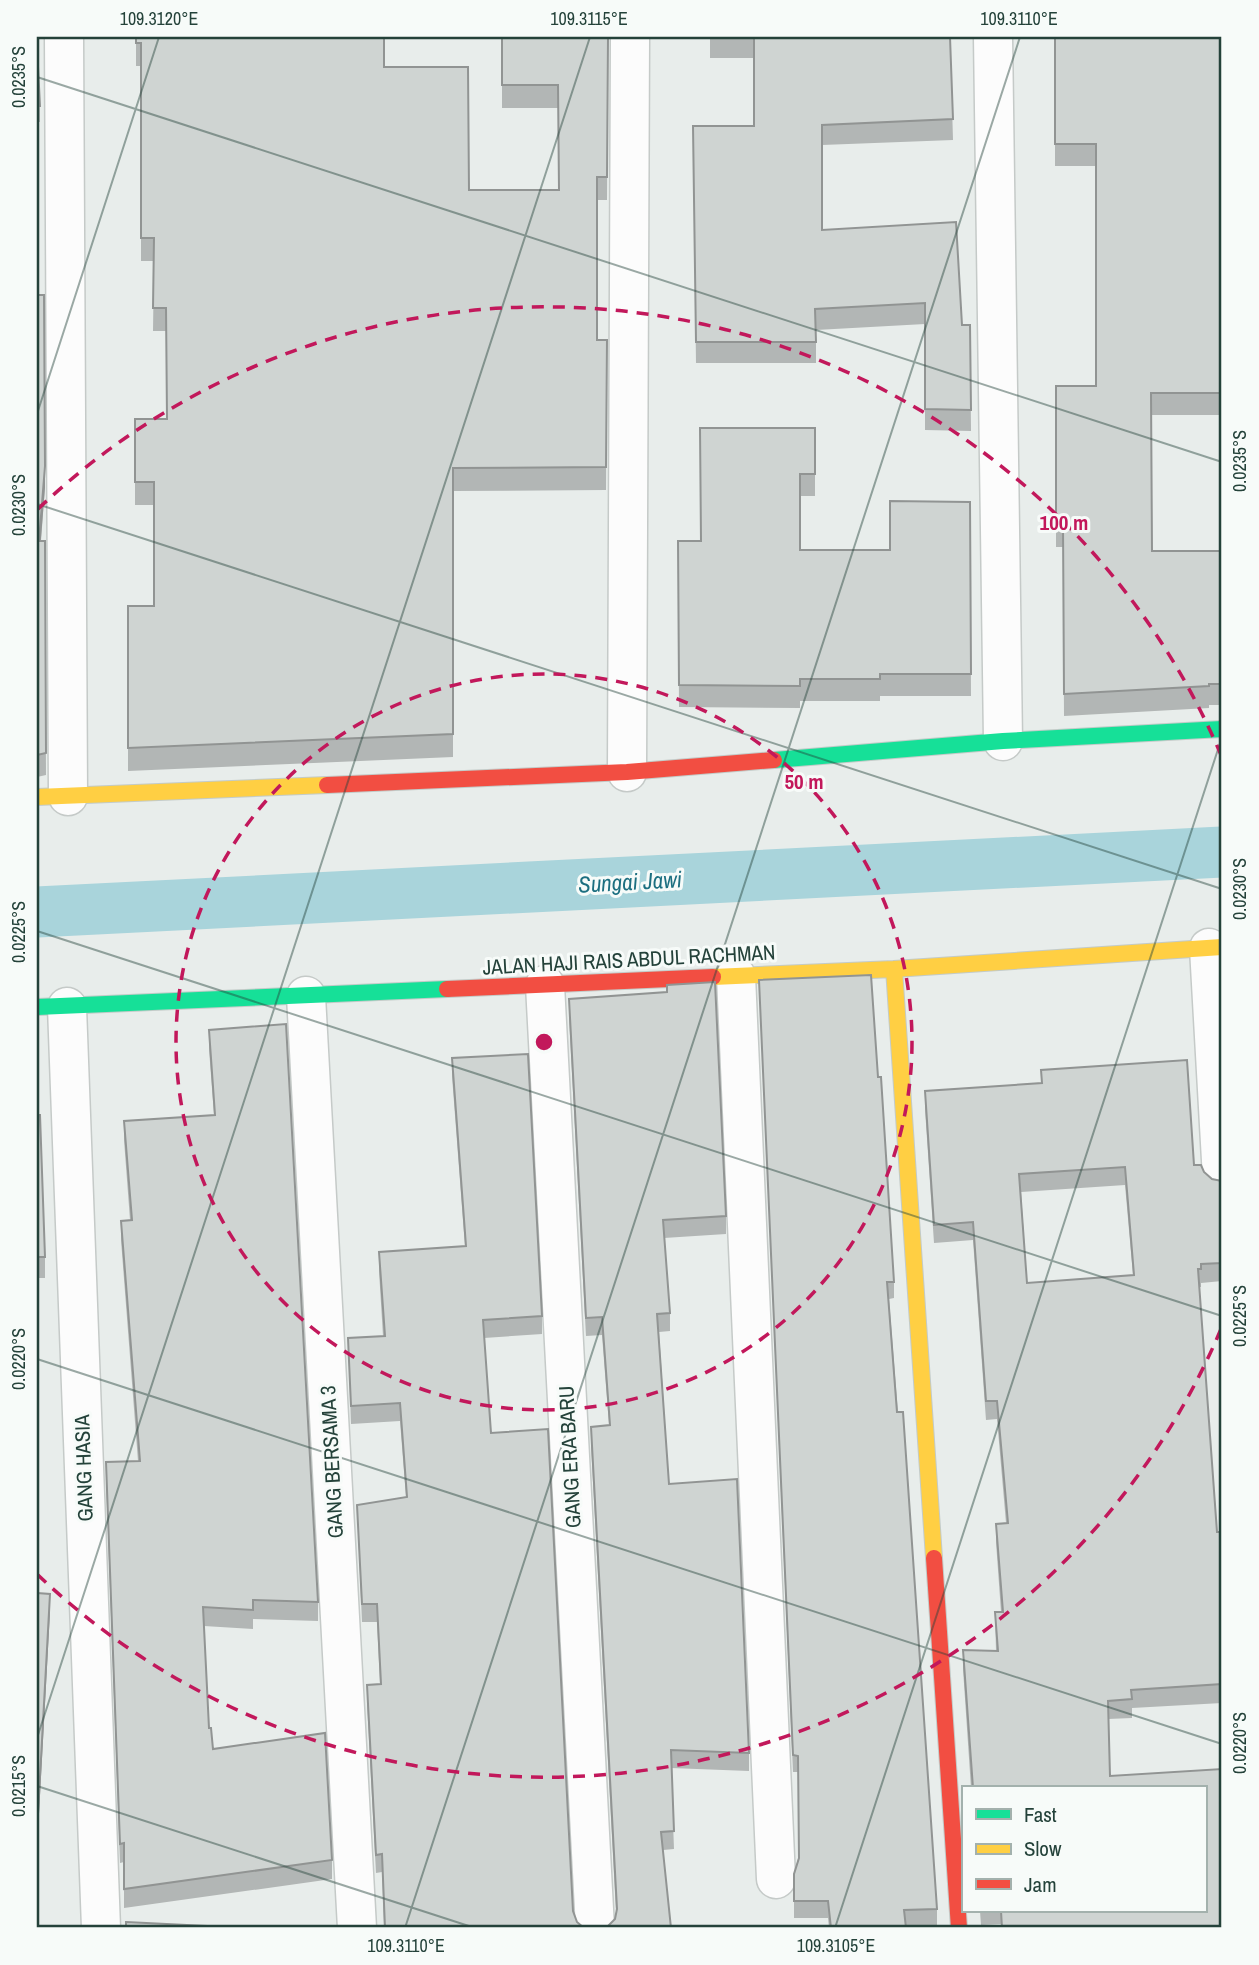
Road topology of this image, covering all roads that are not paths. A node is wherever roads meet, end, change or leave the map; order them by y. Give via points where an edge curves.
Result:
1 (64, 37) edge
2 (630, 37) edge
3 (993, 37) edge
4 (1222, 729) edge
5 (1003, 741) junction
6 (627, 772) junction
7 (53, 797) edge
8 (1216, 948) edge
9 (894, 969) junction
10 (736, 976) junction
11 (545, 985) junction
12 (306, 996) junction
13 (52, 1007) edge
14 (1222, 1178) edge
15 (776, 1879) dead end
16 (101, 1928) edge
17 (357, 1928) edge
18 (595, 1928) edge
19 (959, 1928) edge

1 - 7 street
2 - 6 street
3 - 5 street
4 - 5 street
5 - 6 street
6 - 7 street
8 - 9 street, JALAN HAJI RAIS ABDUL RACHMAN
8 - 14 street
9 - 10 street, JALAN HAJI RAIS ABDUL RACHMAN
9 - 19 street
10 - 11 street, JALAN HAJI RAIS ABDUL RACHMAN
10 - 15 street
11 - 12 street, JALAN HAJI RAIS ABDUL RACHMAN
11 - 18 street, GANG ERA BARU
12 - 13 street, JALAN HAJI RAIS ABDUL RACHMAN
12 - 17 street, GANG BERSAMA 3
13 - 16 street, GANG HASIA

